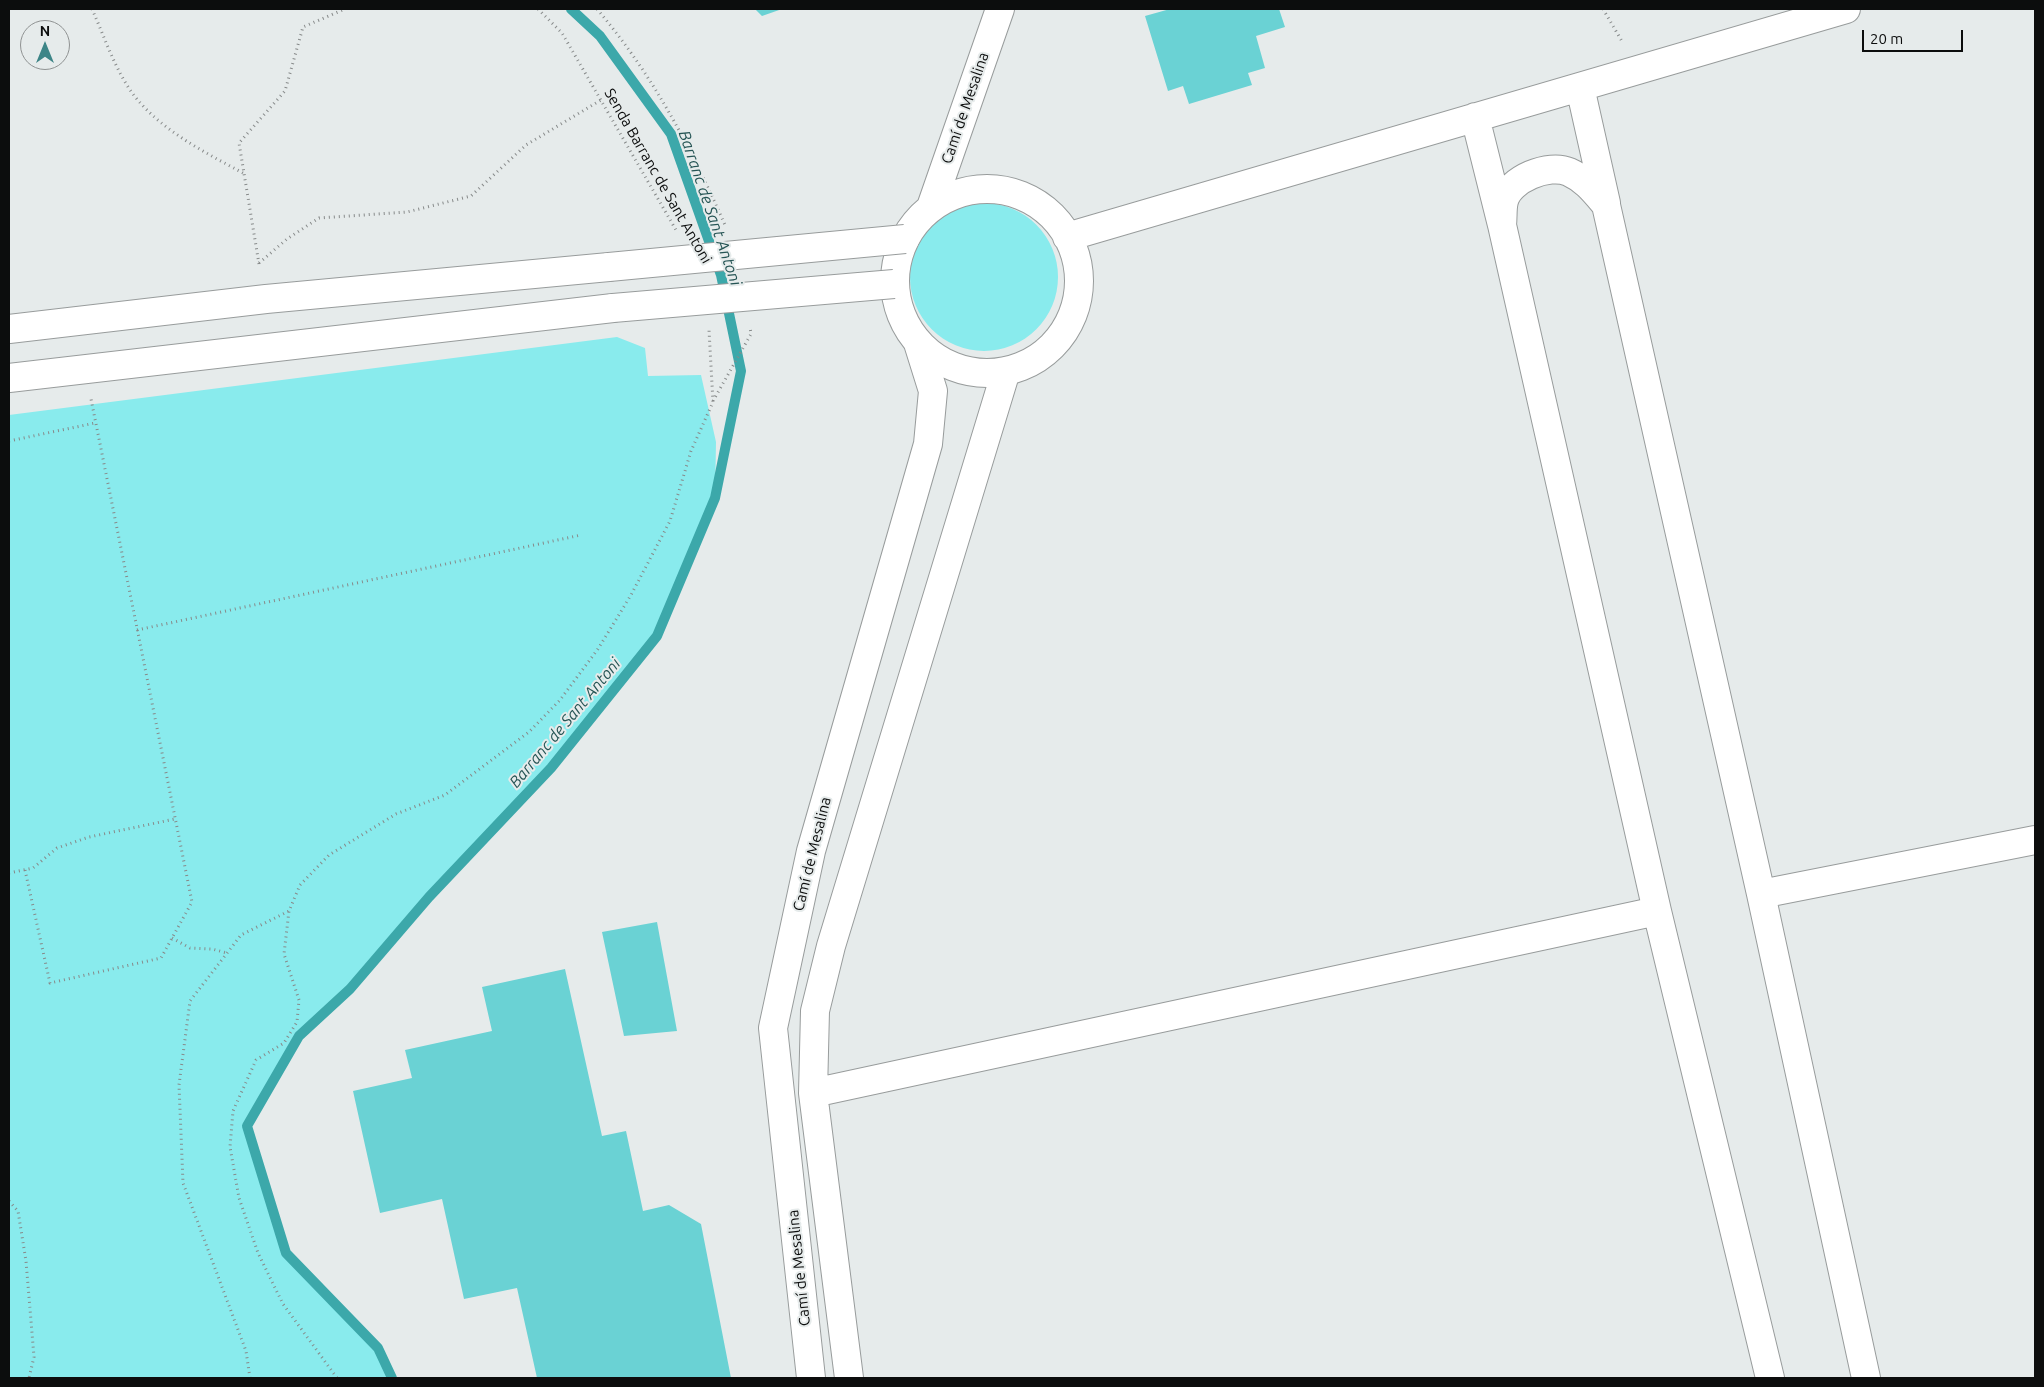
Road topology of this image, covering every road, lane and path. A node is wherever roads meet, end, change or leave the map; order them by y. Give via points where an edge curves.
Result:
1 (92, 9) edge
2 (345, 9) edge
3 (538, 9) edge
4 (597, 9) edge
5 (1000, 9) edge
6 (1603, 9) edge
7 (1846, 9) edge
8 (1639, 70) junction
9 (1580, 87) junction
10 (601, 100) junction
11 (1475, 116) junction
12 (243, 172) junction
13 (1606, 205) junction
14 (932, 207) junction
15 (1502, 224) junction
16 (726, 226) dead end
17 (677, 232) dead end
18 (1067, 237) junction
19 (906, 239) junction
20 (259, 263) junction
21 (260, 269) dead end
22 (894, 284) junction
23 (708, 323) dead end
24 (749, 324) dead end
25 (9, 329) edge
26 (918, 343) junction
27 (1006, 371) junction
28 (9, 378) edge
29 (90, 392) dead end
30 (713, 402) junction
31 (95, 423) junction
32 (9, 441) edge
33 (581, 534) dead end
34 (137, 630) junction
35 (176, 819) junction
36 (2035, 840) edge
37 (26, 870) junction
38 (9, 873) edge
39 (1761, 894) junction
40 (289, 911) junction
41 (1657, 911) junction
42 (172, 938) junction
43 (227, 953) junction
44 (813, 1093) junction
45 (9, 1201) edge
46 (29, 1378) edge
47 (250, 1378) edge
48 (337, 1378) edge
49 (811, 1378) edge
50 (849, 1378) edge
51 (1770, 1378) edge
52 (1866, 1378) edge

1 - 12 path via 112,57 136,98 203,152
2 - 12 path via 303,27 285,91 238,143
3 - 10 path, Senda Barranc de Sant Antoni via 562,33
4 - 16 path via 651,81 691,150
5 - 14 street, Camí de Mesalina
6 - 8 path
7 - 8 street
8 - 9 street
9 - 11 street
9 - 13 street
10 - 17 path, Senda Barranc de Sant Antoni
10 - 20 path via 526,145 470,196 408,212 319,218 287,238
11 - 15 street
11 - 18 street
12 - 20 path
13 - 15 street via 1589,184 1567,171 1544,170 1520,180 1504,199
13 - 39 street
14 - 18 street via 957,194 976,190 1014,193 1040,206 1061,225
14 - 19 street via 911,227
15 - 41 street
18 - 27 street via 1074,251 1079,279 1074,310 1059,338 1035,359
19 - 22 street via 898,253
19 - 25 street, bridge via 266,299
20 - 21 path
22 - 26 street via 901,316
22 - 28 street, bridge via 613,308
23 - 30 path
24 - 30 path via 751,334
26 - 27 street via 943,362 973,372
26 - 49 street, Camí de Mesalina via 933,391 928,444 811,851 773,1028
27 - 44 street via 831,946 815,1011
29 - 31 path
30 - 40 path via 691,451 670,521 598,649 560,700 529,732 445,795 396,814 329,855 300,885
31 - 32 path
31 - 34 path
33 - 34 path
34 - 35 path
35 - 37 path via 89,837 57,848
35 - 42 path via 192,902
36 - 39 street
37 - 38 path
37 - 42 path via 50,983 161,958
39 - 52 street
40 - 43 path via 241,935
40 - 48 path via 284,954 299,1000 297,1022 284,1043 256,1060 233,1111 230,1147 238,1198 258,1253 283,1304
41 - 44 street
41 - 51 street
42 - 43 path via 190,948
43 - 47 path via 190,1001 178,1085 182,1183 246,1351
44 - 50 street
45 - 46 path via 18,1211 26,1262 34,1357

